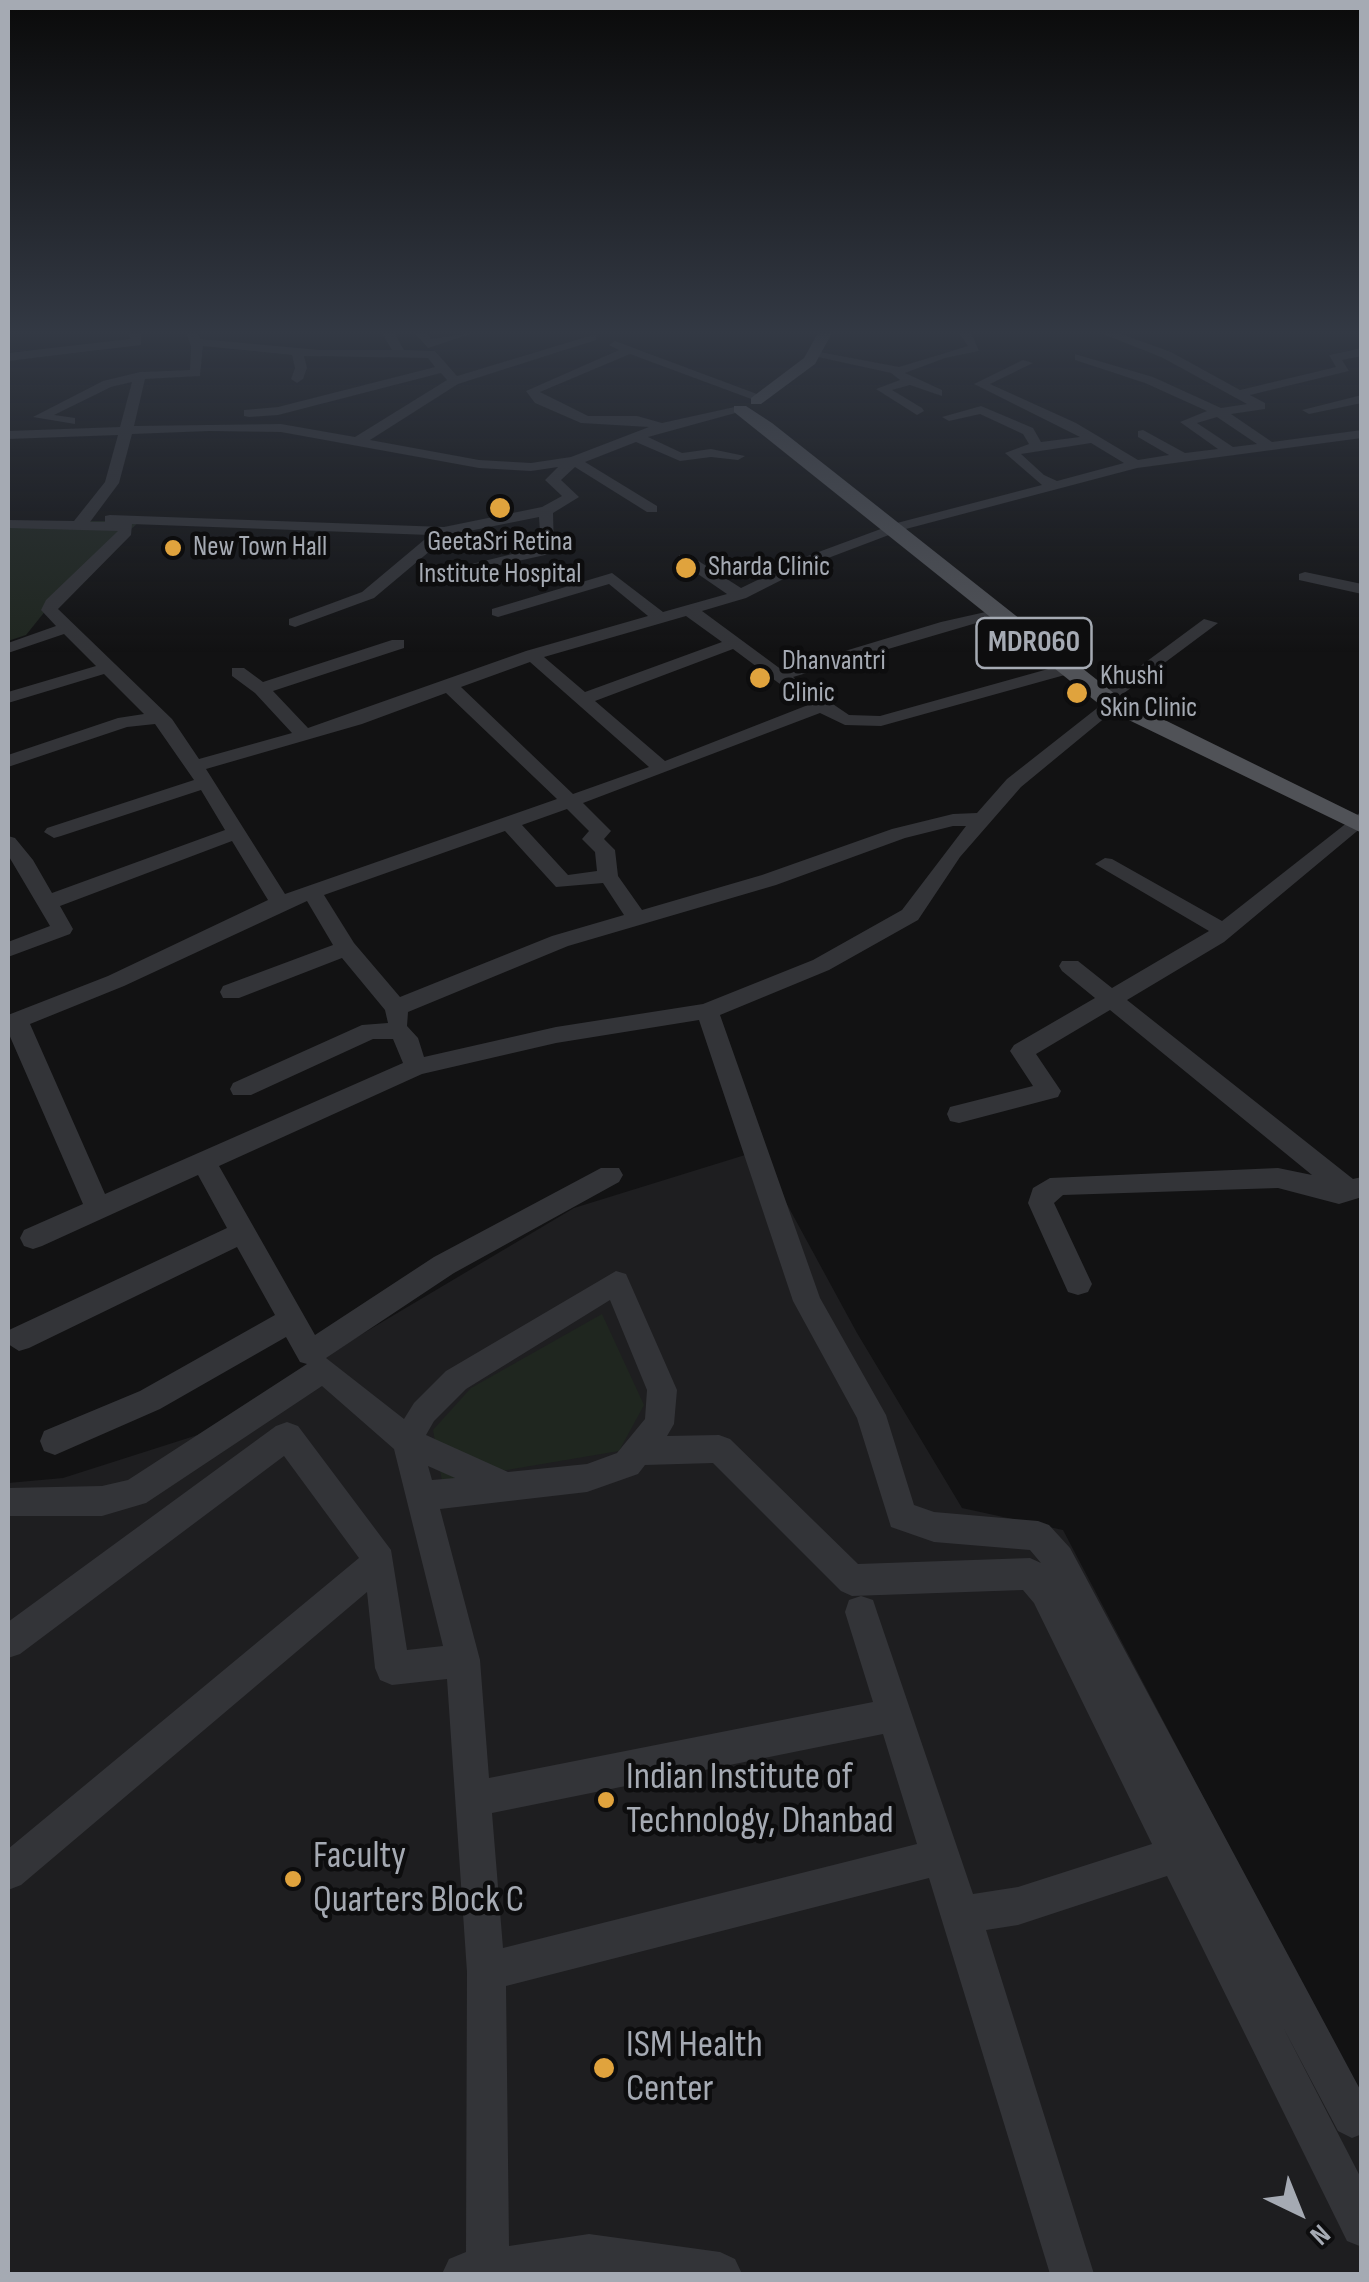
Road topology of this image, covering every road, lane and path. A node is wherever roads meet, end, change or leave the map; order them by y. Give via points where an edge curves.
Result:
1 (122, 439) edge
2 (356, 439) edge
3 (632, 439) edge
4 (643, 439) edge
5 (784, 439) edge
6 (1032, 439) edge
7 (1088, 439) edge
8 (1092, 439) edge
9 (1152, 439) edge
10 (1213, 439) edge
11 (1259, 439) edge
12 (1319, 439) edge
13 (359, 440) joint
14 (1036, 446) junction
15 (1269, 446) junction
16 (1228, 450) junction
17 (738, 456) dead end
18 (1181, 457) junction
19 (574, 462) junction
20 (1136, 464) junction
21 (1055, 485) junction
22 (1066, 500) dead end
23 (652, 509) dead end
24 (546, 511) junction
25 (81, 521) junction
26 (8, 524) edge
27 (444, 531) junction
28 (904, 532) junction
29 (684, 558) dead end
30 (595, 562) dead end
31 (1305, 577) dead end
32 (612, 578) junction
33 (424, 580) dead end
34 (1362, 589) edge
35 (740, 595) junction
36 (688, 608) junction
37 (498, 612) dead end
38 (999, 614) junction
39 (659, 617) junction
40 (294, 622) dead end
41 (1210, 623) dead end
42 (66, 628) junction
43 (737, 642) junction
44 (398, 644) dead end
45 (8, 648) edge
46 (532, 655) junction
47 (106, 668) junction
48 (1066, 669) junction
49 (238, 672) dead end
50 (779, 676) junction
51 (448, 686) junction
52 (261, 689) junction
53 (8, 698) edge
54 (1113, 698) junction
55 (584, 699) junction
56 (821, 706) junction
57 (158, 718) junction
58 (304, 735) junction
59 (8, 738) edge
60 (14, 759) edge
61 (662, 769) junction
62 (198, 775) junction
63 (570, 801) junction
64 (982, 819) junction
65 (1360, 820) edge
66 (508, 822) junction
67 (54, 832) dead end
68 (237, 832) junction
69 (8, 842) edge
70 (1106, 864) dead end
71 (608, 876) junction
72 (312, 892) junction
73 (47, 903) junction
74 (280, 903) junction
75 (637, 918) junction
76 (1221, 929) junction
77 (346, 948) junction
78 (8, 950) edge
79 (1070, 966) dead end
80 (231, 992) dead end
81 (1110, 999) junction
82 (707, 1010) junction
83 (397, 1020) junction
84 (12, 1022) edge
85 (418, 1066) junction
86 (242, 1088) dead end
87 (959, 1114) dead end
88 (204, 1163) junction
89 (610, 1175) dead end
90 (1356, 1190) edge
91 (99, 1210) junction
92 (242, 1234) junction
93 (33, 1238) dead end
94 (1078, 1284) dead end
95 (293, 1319) junction
96 (20, 1340) dead end
97 (55, 1441) dead end
98 (407, 1442) junction
99 (637, 1451) junction
100 (505, 1486) junction
101 (423, 1496) junction
102 (8, 1502) edge
103 (380, 1562) junction
104 (861, 1612) dead end
105 (8, 1642) edge
106 (462, 1660) junction
107 (893, 1715) junction
108 (475, 1798) junction
109 (1194, 1849) junction
110 (940, 1857) junction
111 (8, 1872) edge
112 (962, 1915) junction
113 (486, 1972) junction
114 (1343, 2119) edge
115 (1362, 2226) edge
116 (480, 2273) edge
117 (720, 2274) edge
118 (1072, 2274) edge

1 - 25 street via 112,482
2 - 13 street
3 - 19 street
4 - 17 street via 680,457
5 - 28 main road, MDR060
6 - 14 street
7 - 14 street
8 - 20 street
9 - 18 street
10 - 16 street
11 - 15 street
12 - 15 street
13 - 19 street via 498,466
14 - 21 street via 1012,453
15 - 16 street
16 - 18 street
18 - 20 street
19 - 23 street via 614,493
19 - 24 street via 552,480 572,498
20 - 21 street
21 - 28 street
22 - 28 street
24 - 27 street
24 - 33 street via 548,550
25 - 26 street
25 - 27 street
25 - 42 street via 127,529 49,606
27 - 40 street via 368,595
28 - 35 street via 810,560
28 - 38 main road, MDR060
28 - 54 main road, MDR060
29 - 35 street
30 - 32 street
31 - 34 street
32 - 37 street
32 - 39 street
35 - 36 street
36 - 39 street
36 - 43 street
38 - 48 main road, MDR060
38 - 50 street
39 - 46 street
41 - 54 street
42 - 45 street
42 - 47 street
43 - 50 street
43 - 55 street
44 - 52 street
46 - 51 street
46 - 55 street
47 - 53 street
47 - 57 street
48 - 54 main road, MDR060
48 - 56 street via 881,722 845,720
49 - 52 street
50 - 56 street
51 - 58 street
51 - 63 street
52 - 58 street
54 - 64 street via 1014,782
54 - 65 main road, MDR060
55 - 61 street
56 - 61 street
57 - 60 street via 124,722
57 - 62 street
58 - 62 street
59 - 60 street
61 - 63 street
62 - 67 street
62 - 68 street
63 - 66 street
63 - 71 street via 600,831 592,839 605,850
64 - 75 street via 899,833
64 - 82 street via 910,916 822,965
65 - 76 street via 1246,916
66 - 71 street via 564,882
66 - 72 street
68 - 73 street
68 - 74 street
69 - 73 street
70 - 76 street
71 - 75 street
72 - 74 street
72 - 77 street
73 - 78 street via 62,929
74 - 84 street
75 - 83 street via 560,941
76 - 81 street
77 - 80 street
77 - 83 street
79 - 81 street
81 - 87 street via 1022,1051 1049,1091
81 - 90 street
82 - 85 street
82 - 109 street via 807,1301 871,1415 902,1516 934,1527 1038,1536 1059,1560
83 - 85 street
83 - 86 street
84 - 91 street
85 - 88 street
88 - 91 street
88 - 92 street
89 - 95 street via 444,1265 310,1353
90 - 94 street via 1339,1194 1278,1178 1059,1185 1040,1203
91 - 93 street
92 - 95 street
92 - 96 street
95 - 97 street via 150,1400
98 - 99 street via 424,1412 456,1380 616,1282 662,1390 659,1424
98 - 100 street
98 - 101 street
98 - 102 street via 323,1369 135,1493 102,1501
99 - 100 street via 626,1464 587,1478
99 - 109 street via 719,1450 852,1580 1030,1574
100 - 101 street
101 - 106 street
103 - 105 street via 287,1436
103 - 106 street via 392,1668
103 - 111 street
104 - 107 street
106 - 108 street
107 - 108 street
107 - 110 street
108 - 113 street
109 - 112 street via 1018,1906
109 - 114 street
110 - 112 street
110 - 113 street
112 - 118 street
113 - 116 street
114 - 115 street
116 - 117 street via 590,2256

